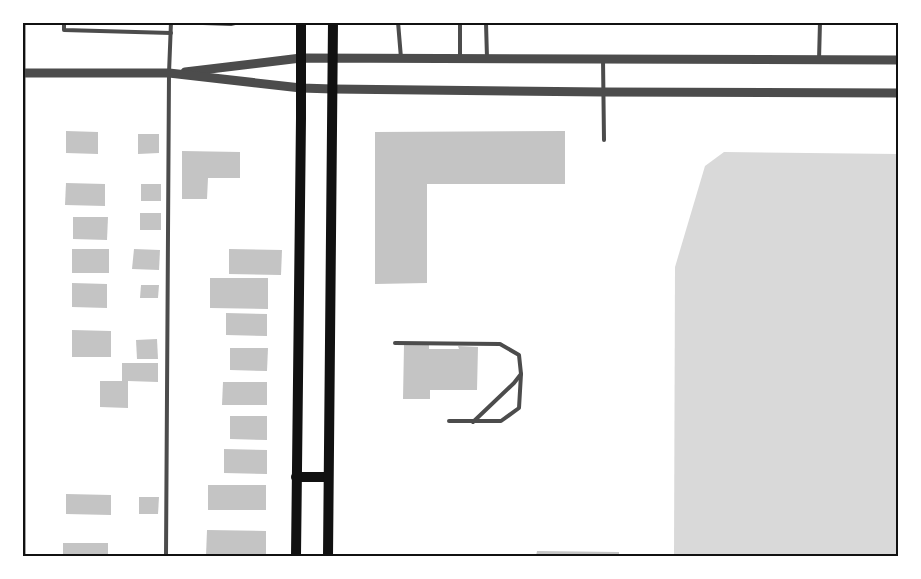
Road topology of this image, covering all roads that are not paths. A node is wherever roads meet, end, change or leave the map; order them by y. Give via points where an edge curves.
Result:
1 (23, 22) edge
2 (64, 22) edge
3 (171, 22) edge
4 (175, 22) edge
5 (238, 22) edge
6 (301, 22) edge
7 (333, 22) edge
8 (398, 22) edge
9 (426, 22) edge
10 (820, 22) edge
11 (460, 23) edge
12 (486, 23) edge
13 (171, 33) junction
14 (301, 58) junction
15 (333, 58) junction
16 (401, 58) junction
17 (460, 58) junction
18 (487, 58) junction
19 (603, 59) junction
20 (819, 60) junction
21 (898, 60) edge
22 (23, 73) edge
23 (169, 74) junction
24 (302, 88) junction
25 (333, 89) junction
26 (603, 92) junction
27 (898, 93) edge
28 (604, 140) dead end
29 (395, 343) dead end
30 (521, 374) junction
31 (449, 421) dead end
32 (473, 422) junction
33 (296, 477) junction
34 (328, 477) junction
35 (23, 556) edge
36 (166, 556) edge
37 (296, 556) edge
38 (328, 556) edge

1 - 22 street
2 - 13 lane via 64,30
3 - 13 lane
4 - 5 lane
6 - 14 main road
7 - 15 main road
8 - 16 lane
9 - 11 lane
10 - 20 lane
11 - 12 lane
11 - 17 lane
12 - 18 lane
13 - 23 lane
14 - 15 street
14 - 23 street
14 - 24 main road
15 - 16 street
15 - 25 main road
16 - 17 street
17 - 18 street
18 - 19 street
19 - 20 street
19 - 26 lane
20 - 21 street
22 - 23 street
22 - 35 street
23 - 24 street
23 - 36 lane
24 - 25 street
24 - 33 main road
25 - 26 street
25 - 34 main road
26 - 27 street
26 - 28 lane
29 - 30 lane via 500,344 519,355
30 - 32 lane
30 - 32 lane via 519,408 501,421
31 - 32 lane
33 - 34 main road
33 - 37 main road
34 - 38 main road

